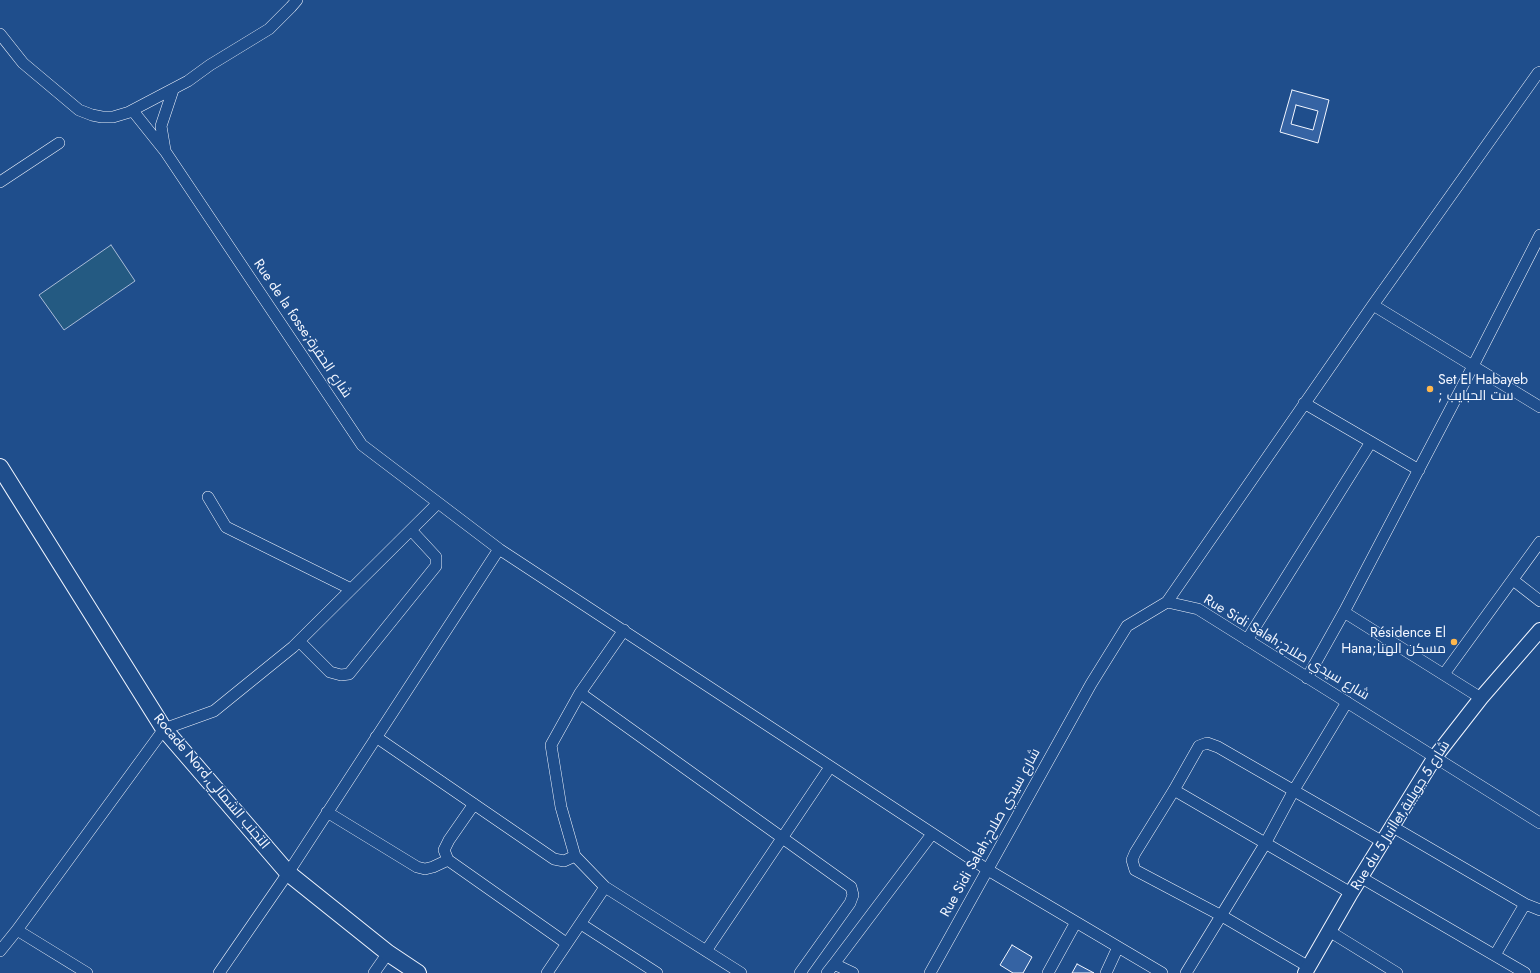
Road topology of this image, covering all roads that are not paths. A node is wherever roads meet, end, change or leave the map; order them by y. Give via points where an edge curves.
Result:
1 (296, 0) edge
2 (0, 34) edge
3 (1540, 72) edge
4 (173, 90) junction
5 (129, 112) junction
6 (59, 143) dead end
7 (165, 151) junction
8 (0, 182) edge
9 (1540, 235) edge
10 (1372, 304) junction
11 (1473, 366) junction
12 (1304, 404) junction
13 (1540, 407) edge
14 (1371, 442) junction
15 (0, 467) edge
16 (1419, 470) junction
17 (208, 497) dead end
18 (438, 503) junction
19 (411, 530) junction
20 (1540, 542) edge
21 (499, 549) junction
22 (1513, 580) junction
23 (352, 589) junction
24 (1540, 601) edge
25 (1167, 602) junction
26 (1344, 612) junction
27 (624, 630) junction
28 (1540, 630) edge
29 (1247, 640) junction
30 (299, 641) junction
31 (1444, 674) junction
32 (1308, 678) junction
33 (580, 693) junction
34 (1482, 698) junction
35 (1347, 702) junction
36 (164, 729) junction
37 (376, 737) junction
38 (1435, 757) junction
39 (830, 767) junction
40 (1174, 790) junction
41 (1294, 790) junction
42 (474, 804) junction
43 (328, 812) junction
44 (1540, 823) edge
45 (1393, 826) junction
46 (932, 834) junction
47 (782, 839) junction
48 (1383, 842) junction
49 (1265, 844) junction
50 (575, 856) junction
51 (448, 860) junction
52 (988, 870) junction
53 (288, 873) junction
54 (1362, 878) junction
55 (605, 887) junction
56 (1351, 893) junction
57 (1526, 904) junction
58 (1540, 910) edge
59 (1222, 916) junction
60 (1076, 922) junction
61 (580, 924) junction
62 (17, 930) junction
63 (1330, 931) junction
64 (566, 942) junction
65 (1118, 947) junction
66 (706, 951) junction
67 (0, 952) edge
68 (388, 952) junction
69 (1495, 955) junction
70 (834, 964) junction
71 (1307, 970) edge
72 (87, 973) edge
73 (218, 973) edge
74 (374, 973) edge
75 (418, 973) edge
76 (547, 973) edge
77 (657, 973) edge
78 (741, 973) edge
79 (800, 973) edge
80 (827, 973) edge
81 (853, 973) edge
82 (930, 973) edge
83 (1048, 973) edge
84 (1106, 973) edge
85 (1162, 973) edge
86 (1186, 973) edge
87 (1397, 973) edge
88 (1525, 973) edge

1 - 4 street via 269,28
2 - 5 street via 23,63 79,110 102,117
3 - 10 street
4 - 5 street
4 - 7 street, Rue de la fosse;شارع الحفرة via 161,126
5 - 7 street, Rue de la fosse;شارع الحفرة via 133,111
6 - 8 street
7 - 18 street, Rue de la fosse;شارع الحفرة via 362,445
9 - 11 street
10 - 11 street
10 - 12 street
11 - 13 street
11 - 16 street
12 - 14 street
12 - 25 street
14 - 16 street
14 - 29 street
15 - 36 main road, Rocade Nord,التجنب الشمالي
16 - 26 street
17 - 23 street via 226,527
18 - 19 street
18 - 21 street, Rue de la fosse;شارع الحفرة
19 - 23 street
19 - 30 street via 436,557 436,566 349,674 330,672
20 - 22 street
21 - 27 street, Rue de la fosse;شارع الحفرة
21 - 37 street
22 - 24 street
22 - 31 street
23 - 30 street
25 - 29 street, Rue Sidi Salah;شارع سيدي صلاح via 1198,610
25 - 52 street, Rue Sidi Salah;شارع سيدي صلاح via 1127,626 1091,684
26 - 31 street
26 - 32 street
27 - 33 street
27 - 39 street, Rue de la fosse;شارع الحفرة
28 - 34 street, Rue du 5 Juillet,شارع 5 جويلية
29 - 32 street, Rue Sidi Salah;شارع سيدي صلاح
30 - 36 street via 214,711
31 - 34 street
32 - 35 street, Rue Sidi Salah;شارع سيدي صلاح
33 - 47 street
33 - 50 street via 551,745 561,807
34 - 38 street, Rue du 5 Juillet,شارع 5 جويلية
35 - 38 street, Rue Sidi Salah;شارع سيدي صلاح
35 - 41 street
36 - 53 main road, Rocade Nord,التجنب الشمالي
36 - 62 street
37 - 42 street
37 - 43 street
38 - 44 street, Rue Sidi Salah;شارع سيدي صلاح
38 - 45 street, Rue du 5 Juillet,شارع 5 جويلية
39 - 46 street, Rue de la fosse;شارع الحفرة
39 - 47 street
40 - 41 street via 1199,746 1207,743
40 - 49 street
40 - 59 street via 1135,853 1132,860 1135,870
41 - 48 street
41 - 49 street
42 - 50 street via 554,859 564,861
42 - 51 street via 444,850
43 - 51 street via 417,867 425,869
43 - 53 street
45 - 48 street, Rue du 5 Juillet,شارع 5 جويلية
45 - 57 street
46 - 52 street, Rue de la fosse;شارع الحفرة
46 - 70 street
47 - 66 street
47 - 79 street via 851,888 853,895 850,903
48 - 54 street, Rue du 5 Juillet,شارع 5 جويلية
49 - 56 street
49 - 59 street
50 - 55 street
51 - 64 street
52 - 60 street, Rue de la fosse;شارع الحفرة
52 - 82 street, Rue Sidi Salah;شارع سيدي صلاح
53 - 68 main road, Rocade Nord,التجنب الشمالي
53 - 73 street
54 - 56 street, Rue du 5 Juillet,شارع 5 جويلية
54 - 69 street
55 - 61 street
55 - 66 street
56 - 63 street, Rue du 5 Juillet,شارع 5 جويلية
57 - 58 street
57 - 69 street
59 - 71 street
59 - 86 street
60 - 65 street, Rue de la fosse;شارع الحفرة
60 - 83 street
61 - 64 street
61 - 77 street
62 - 67 street
62 - 72 street
63 - 71 street, Rue du 5 Juillet,شارع 5 جويلية
63 - 87 street
64 - 76 street
65 - 84 street
65 - 85 street, Rue de la fosse;شارع الحفرة
66 - 78 street
68 - 74 street
68 - 75 main road, Rocade Nord,التجنب الشمالي
69 - 88 street
70 - 80 street
70 - 81 street

